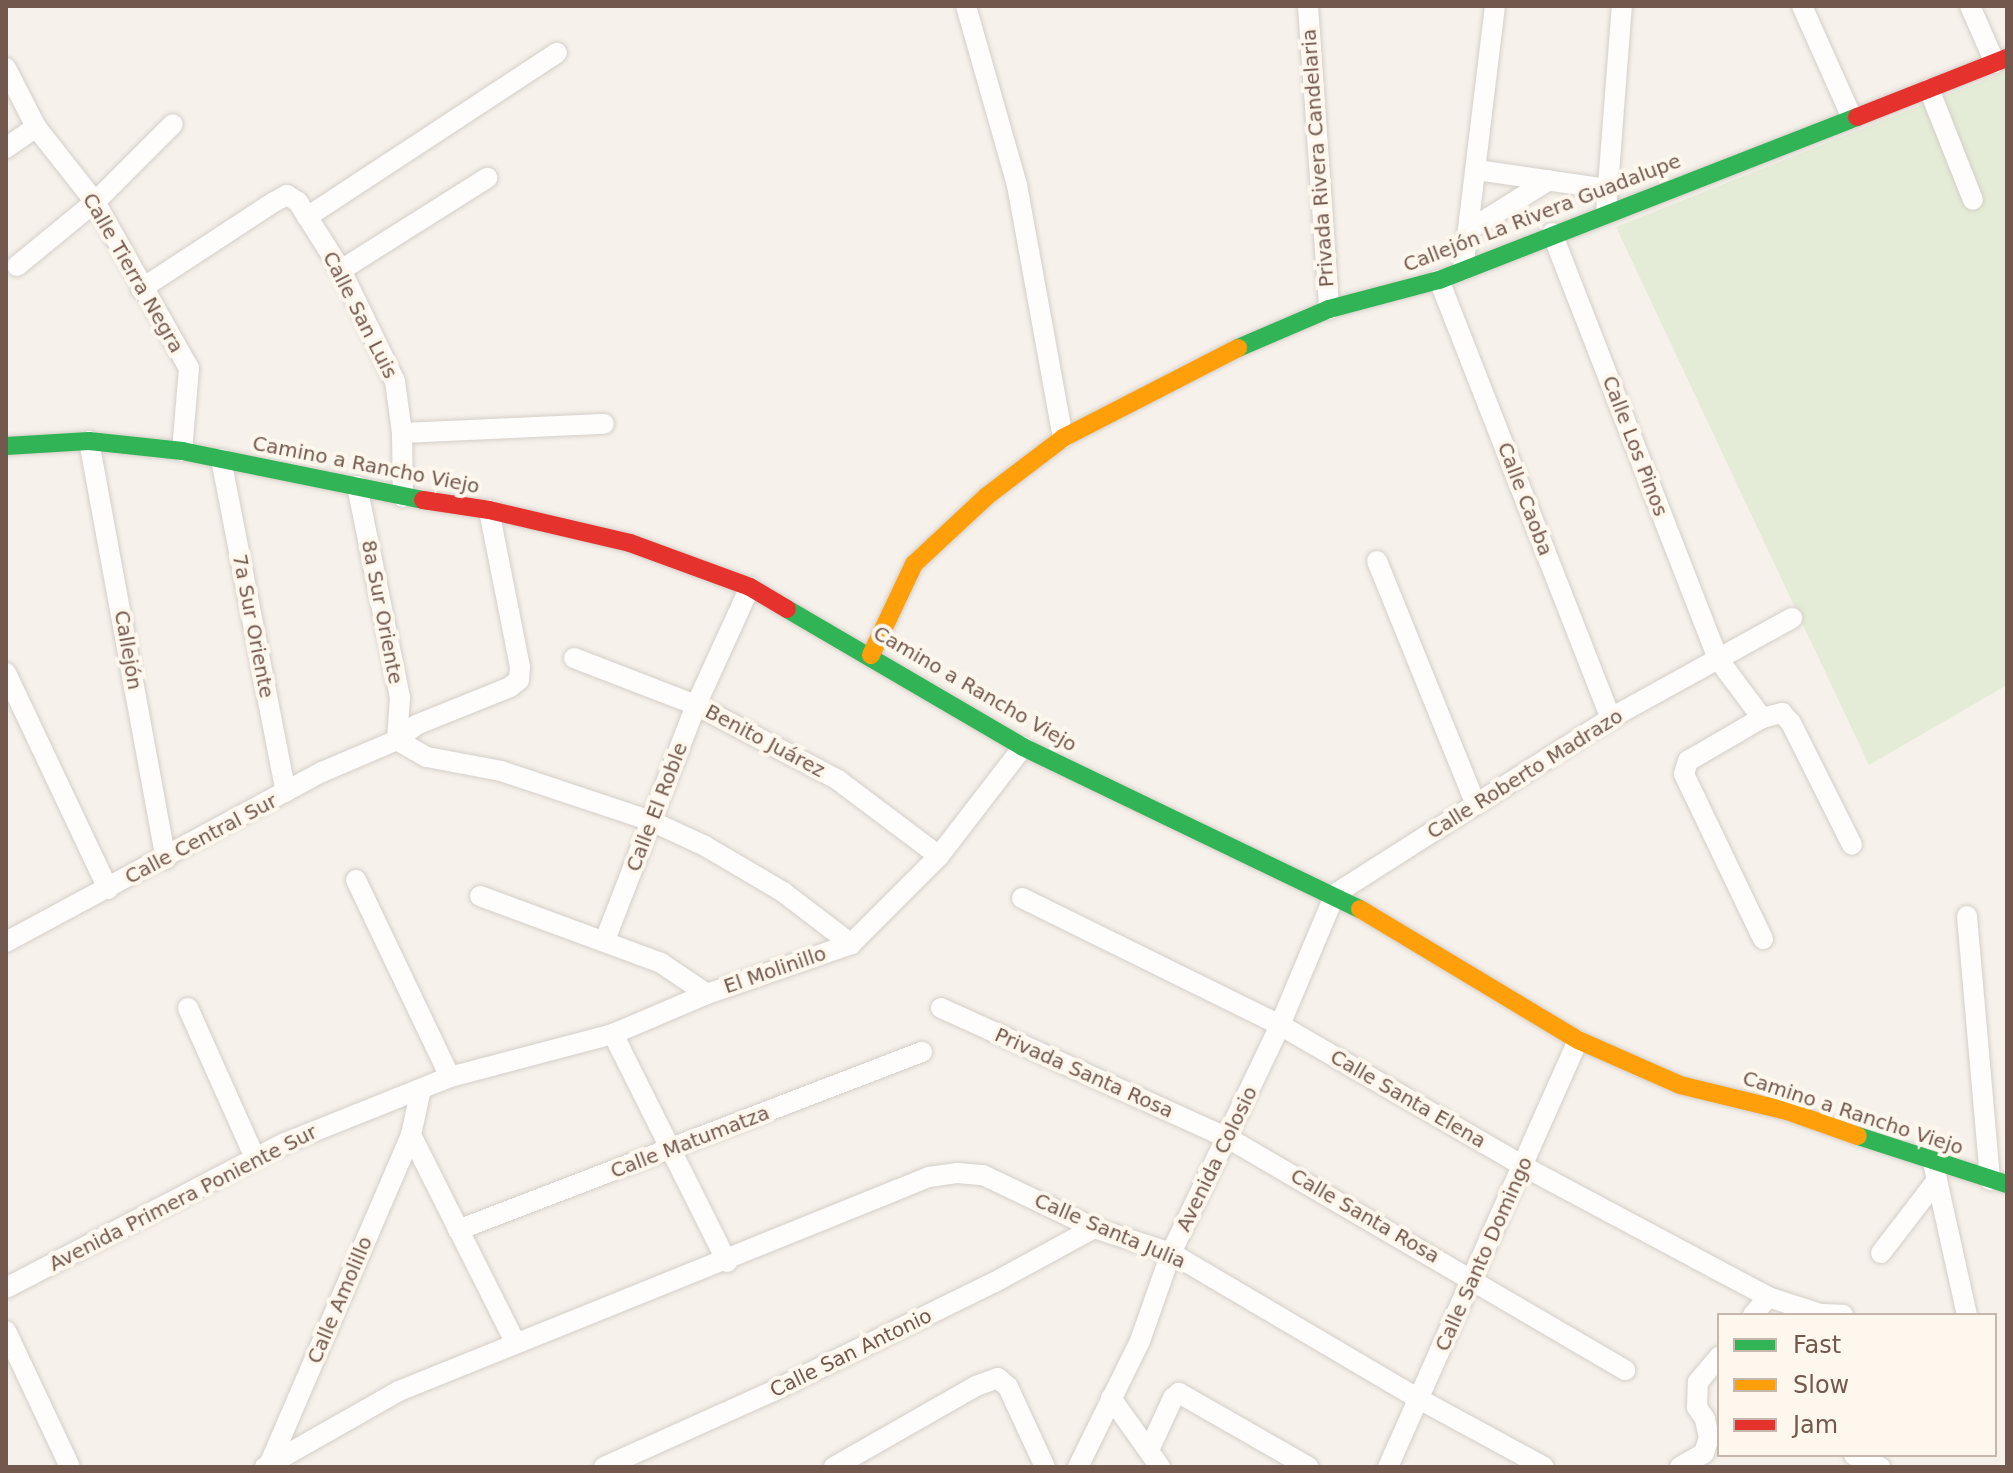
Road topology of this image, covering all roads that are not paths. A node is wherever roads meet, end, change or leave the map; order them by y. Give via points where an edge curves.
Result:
1 (966, 6) edge
2 (1308, 6) edge
3 (1495, 6) edge
4 (1622, 6) edge
5 (1802, 6) edge
6 (1970, 6) edge
7 (557, 53) dead end
8 (2001, 61) edge
9 (6, 68) edge
10 (1929, 89) junction
11 (1852, 118) junction
12 (173, 124) dead end
13 (36, 127) junction
14 (6, 148) edge
15 (1477, 170) junction
16 (487, 178) dead end
17 (1549, 180) junction
18 (1607, 189) junction
19 (1973, 200) dead end
20 (95, 202) junction
21 (1606, 212) junction
22 (307, 217) junction
23 (1469, 230) junction
24 (1552, 233) junction
25 (17, 266) dead end
26 (341, 270) junction
27 (1463, 270) junction
28 (1439, 280) junction
29 (141, 289) junction
30 (1329, 309) junction
31 (604, 424) dead end
32 (402, 433) junction
33 (1063, 438) junction
34 (89, 441) junction
35 (6, 446) edge
36 (182, 451) junction
37 (221, 459) junction
38 (357, 486) junction
39 (403, 497) junction
40 (489, 510) junction
41 (1377, 561) dead end
42 (750, 587) junction
43 (1792, 618) dead end
44 (871, 655) junction
45 (574, 658) dead end
46 (1718, 659) junction
47 (6, 673) edge
48 (696, 705) junction
49 (1611, 718) junction
50 (1762, 718) junction
51 (397, 740) junction
52 (1023, 747) junction
53 (286, 792) junction
54 (1476, 805) junction
55 (651, 821) junction
56 (1852, 845) dead end
57 (939, 856) junction
58 (166, 859) junction
59 (356, 880) dead end
60 (108, 889) junction
61 (1335, 894) junction
62 (480, 896) dead end
63 (1022, 898) dead end
64 (1967, 916) dead end
65 (1763, 939) dead end
66 (605, 940) junction
67 (6, 942) edge
68 (851, 944) junction
69 (707, 994) junction
70 (188, 1008) dead end
71 (941, 1008) dead end
72 (1280, 1025) junction
73 (613, 1034) junction
74 (1578, 1040) junction
75 (922, 1052) dead end
76 (450, 1077) junction
77 (421, 1089) junction
78 (411, 1135) junction
79 (1228, 1138) junction
80 (671, 1151) junction
81 (255, 1158) junction
82 (1523, 1166) junction
83 (1935, 1171) junction
84 (1998, 1182) edge
85 (1094, 1228) junction
86 (458, 1230) junction
87 (1171, 1253) junction
88 (1881, 1253) dead end
89 (727, 1262) junction
90 (1473, 1278) junction
91 (6, 1288) edge
92 (1768, 1297) junction
93 (1755, 1313) edge
94 (1817, 1313) edge
95 (1967, 1313) edge
96 (6, 1331) edge
97 (515, 1342) junction
98 (1717, 1359) edge
99 (1625, 1370) dead end
100 (1111, 1398) junction
101 (1419, 1399) junction
102 (1712, 1419) edge
103 (1858, 1457) edge
104 (1154, 1458) edge
105 (844, 1465) edge
106 (267, 1466) edge
107 (70, 1467) edge
108 (604, 1467) edge
109 (1045, 1467) edge
110 (1078, 1467) edge
111 (1308, 1467) edge
112 (1388, 1467) edge
113 (1544, 1467) edge
114 (1680, 1467) edge
115 (1880, 1467) edge

1 - 33 street via 1017,185
2 - 30 street, Privada Rivera Candelaria
3 - 15 street
4 - 18 street
5 - 11 street
6 - 8 street
7 - 22 street
8 - 10 street, Callejón La Rivera Guadalupe
9 - 13 street, Calle Tierra Negra
10 - 11 street, Callejón La Rivera Guadalupe
10 - 19 street
11 - 21 street, Callejón La Rivera Guadalupe
12 - 20 street
13 - 14 street
13 - 20 street, Calle Tierra Negra
15 - 17 street
15 - 23 street
16 - 26 street
17 - 18 street
17 - 23 street
18 - 21 street
20 - 25 street
20 - 29 street, Calle Tierra Negra
21 - 24 street, Callejón La Rivera Guadalupe
22 - 26 street, Calle San Luis
22 - 29 street, Calle San Luis via 287,195
23 - 27 street
24 - 27 street, Callejón La Rivera Guadalupe
24 - 46 street, Calle Los Pinos
26 - 32 street, Calle San Luis via 395,381
27 - 28 street, Callejón La Rivera Guadalupe
28 - 30 street, Callejón La Rivera Guadalupe
28 - 49 street, Calle Caoba
29 - 36 street, Calle Tierra Negra via 189,368
30 - 33 street, Callejón La Rivera Guadalupe via 1268,333
31 - 32 street
32 - 39 street, Calle San Luis
33 - 44 street, Callejón La Rivera Guadalupe via 987,496 914,564
34 - 35 street, Camino a Rancho Viejo
34 - 36 street, Camino a Rancho Viejo
34 - 58 street, Callejón
36 - 37 street, Camino a Rancho Viejo
37 - 38 street, Camino a Rancho Viejo
37 - 53 street, 7a Sur Oriente
38 - 39 street, Camino a Rancho Viejo
38 - 51 street, 8a Sur Oriente via 400,698
39 - 40 street, Camino a Rancho Viejo
40 - 42 street, Camino a Rancho Viejo via 630,543
40 - 51 street, Calle Central Sur via 519,680 416,725
41 - 54 street
42 - 44 street, Camino a Rancho Viejo
42 - 48 street, Calle El Roble
43 - 46 street, Calle Roberto Madrazo
44 - 52 street, Camino a Rancho Viejo
45 - 48 street, Benito Juárez
46 - 49 street, Calle Roberto Madrazo
46 - 50 street, Calle Los Pinos
47 - 60 street
48 - 55 street, Calle El Roble
48 - 57 street, Benito Juárez via 838,780
49 - 54 street, Calle Roberto Madrazo
50 - 56 street via 1782,713 1791,723
50 - 65 street via 1688,761 1684,774
51 - 53 street, Calle Central Sur
51 - 55 street via 427,757 501,771
52 - 57 street, El Molinillo
52 - 61 street, Camino a Rancho Viejo
53 - 58 street, Calle Central Sur
54 - 61 street, Calle Roberto Madrazo
55 - 66 street, Calle El Roble
55 - 68 street via 783,892
57 - 68 street, El Molinillo
58 - 60 street, Calle Central Sur
59 - 76 street
60 - 67 street, Calle Central Sur
61 - 72 street, Avenida Colosio
61 - 74 street, Camino a Rancho Viejo
62 - 66 street
63 - 72 street, Calle Santa Elena
64 - 84 street
66 - 69 street via 661,963
68 - 69 street, El Molinillo
69 - 73 street, El Molinillo
70 - 81 street
71 - 79 street, Privada Santa Rosa
72 - 79 street, Avenida Colosio
72 - 82 street, Calle Santa Elena
73 - 76 street, El Molinillo
73 - 80 street
74 - 82 street, Calle Santo Domingo
74 - 83 street, Camino a Rancho Viejo via 1680,1085 1787,1111
75 - 80 street, Calle Matumatza
76 - 77 street, Avenida Primera Poniente Sur
77 - 78 street
77 - 81 street, Avenida Primera Poniente Sur
78 - 86 street
78 - 106 street, Calle Amolillo
79 - 87 street, Avenida Colosio
79 - 90 street, Calle Santa Rosa
80 - 86 street, Calle Matumatza
80 - 89 street
81 - 91 street, Avenida Primera Poniente Sur
82 - 90 street, Calle Santo Domingo
82 - 92 street, Calle Santa Elena
83 - 84 street, Camino a Rancho Viejo
83 - 88 street
83 - 95 street
85 - 87 street, Calle Santa Julia
85 - 89 street, Calle Santa Julia via 983,1175 958,1173 929,1177
85 - 108 street, Calle San Antonio via 773,1391
86 - 97 street
87 - 100 street, Avenida Colosio via 1140,1341
87 - 101 street, Calle Santa Julia
89 - 97 street, Calle Santa Julia
90 - 99 street, Calle Santa Rosa
90 - 101 street, Calle Santo Domingo
92 - 93 street
92 - 94 street, Calle Santa Elena
96 - 107 street
97 - 106 street, Calle Santa Julia via 399,1391
98 - 102 street via 1698,1382 1697,1407
100 - 104 street
100 - 110 street, Avenida Colosio
101 - 112 street, Calle Santo Domingo
101 - 113 street, Calle Santa Julia
102 - 114 street via 1704,1453
103 - 115 street
104 - 111 street via 1179,1393
105 - 109 street via 998,1378 1008,1387

